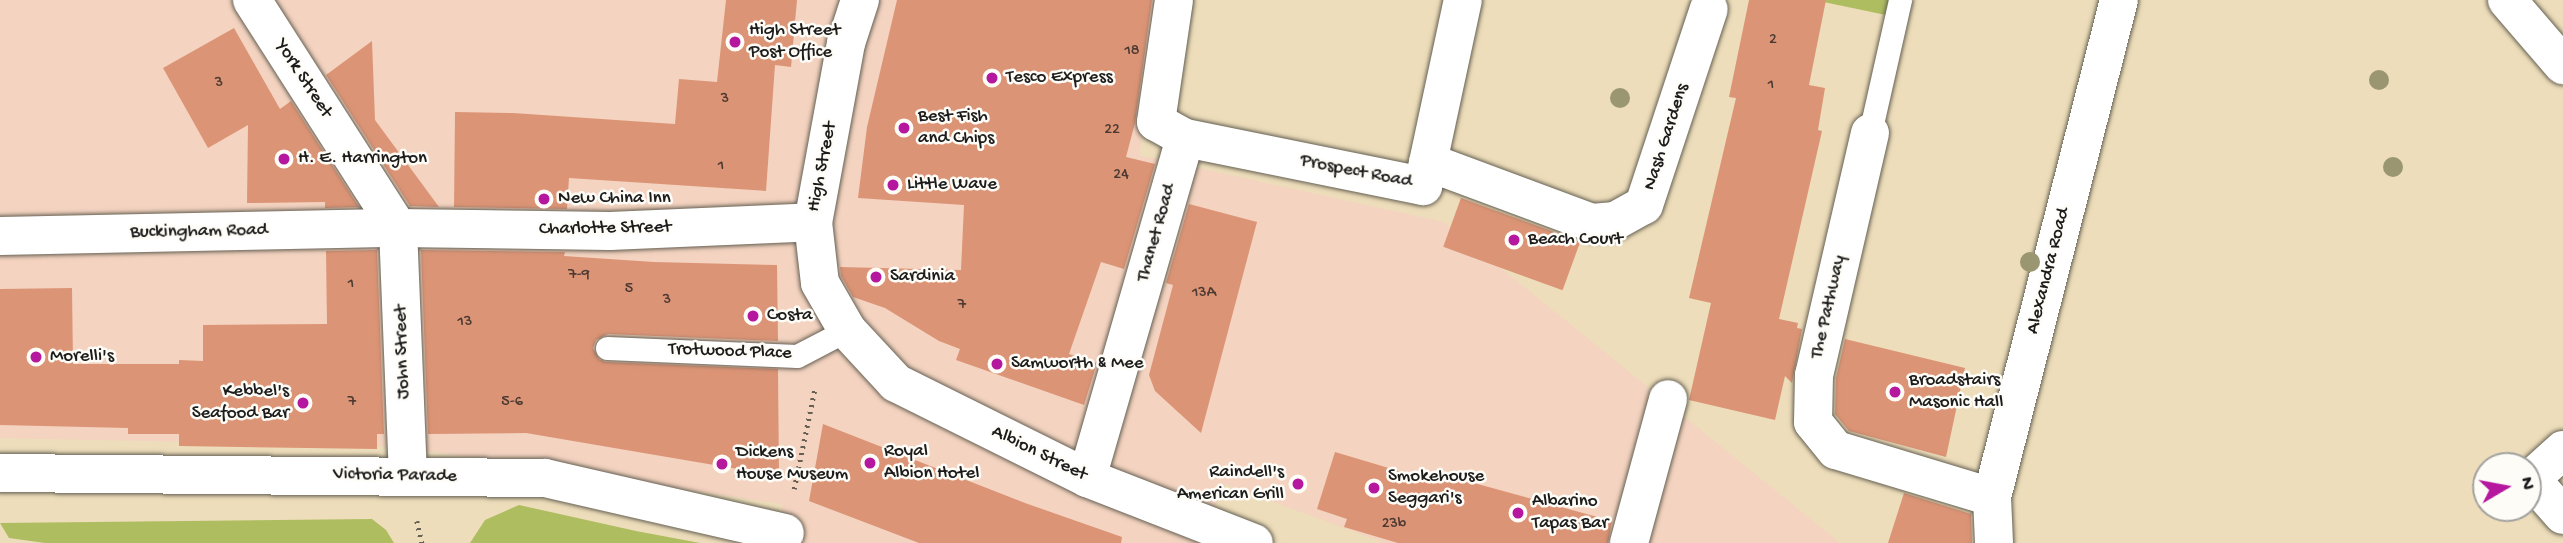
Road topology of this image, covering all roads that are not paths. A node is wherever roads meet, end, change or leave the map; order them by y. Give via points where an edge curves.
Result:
1 (252, 0) edge
2 (860, 0) edge
3 (1174, 0) edge
4 (1464, 0) edge
5 (1900, 0) edge
6 (2119, 0) edge
7 (2507, 0) edge
8 (1709, 9) dead end
9 (2563, 65) edge
10 (1870, 133) joint
11 (1185, 138) junction
12 (1428, 162) junction
13 (813, 222) junction
14 (398, 228) junction
15 (0, 236) edge
16 (847, 330) junction
17 (607, 348) dead end
18 (1668, 399) dead end
19 (2563, 450) edge
20 (0, 473) edge
21 (408, 475) junction
22 (1087, 478) junction
23 (1992, 497) junction
24 (2563, 515) edge
25 (785, 533) road end
26 (1254, 543) edge
27 (1629, 543) edge
28 (1994, 543) edge

1 - 14 street, York Street
2 - 13 street, High Street via 846,43
3 - 11 street via 1156,121
4 - 12 street, Prospect Road
5 - 10 lane, The Pathway
6 - 23 street, Alexandra Road
7 - 9 street
8 - 12 street, Nash Gardens via 1644,205 1615,221 1592,223
10 - 23 street, The Pathway via 1814,375 1813,422 1836,450
11 - 12 street, Prospect Road via 1423,186
11 - 22 street, Thanet Road
13 - 14 street, Charlotte Street via 610,231
13 - 16 street, High Street via 820,282
14 - 15 street, Buckingham Road
14 - 21 street, John Street
16 - 17 lane, Trotwood Place via 797,356
16 - 22 street, Albion Street via 896,383
18 - 27 street
19 - 24 street via 2531,479
20 - 21 street, Victoria Parade
21 - 25 street, Victoria Parade via 545,478
22 - 26 street, Albion Street
23 - 28 street, Alexandra Road

